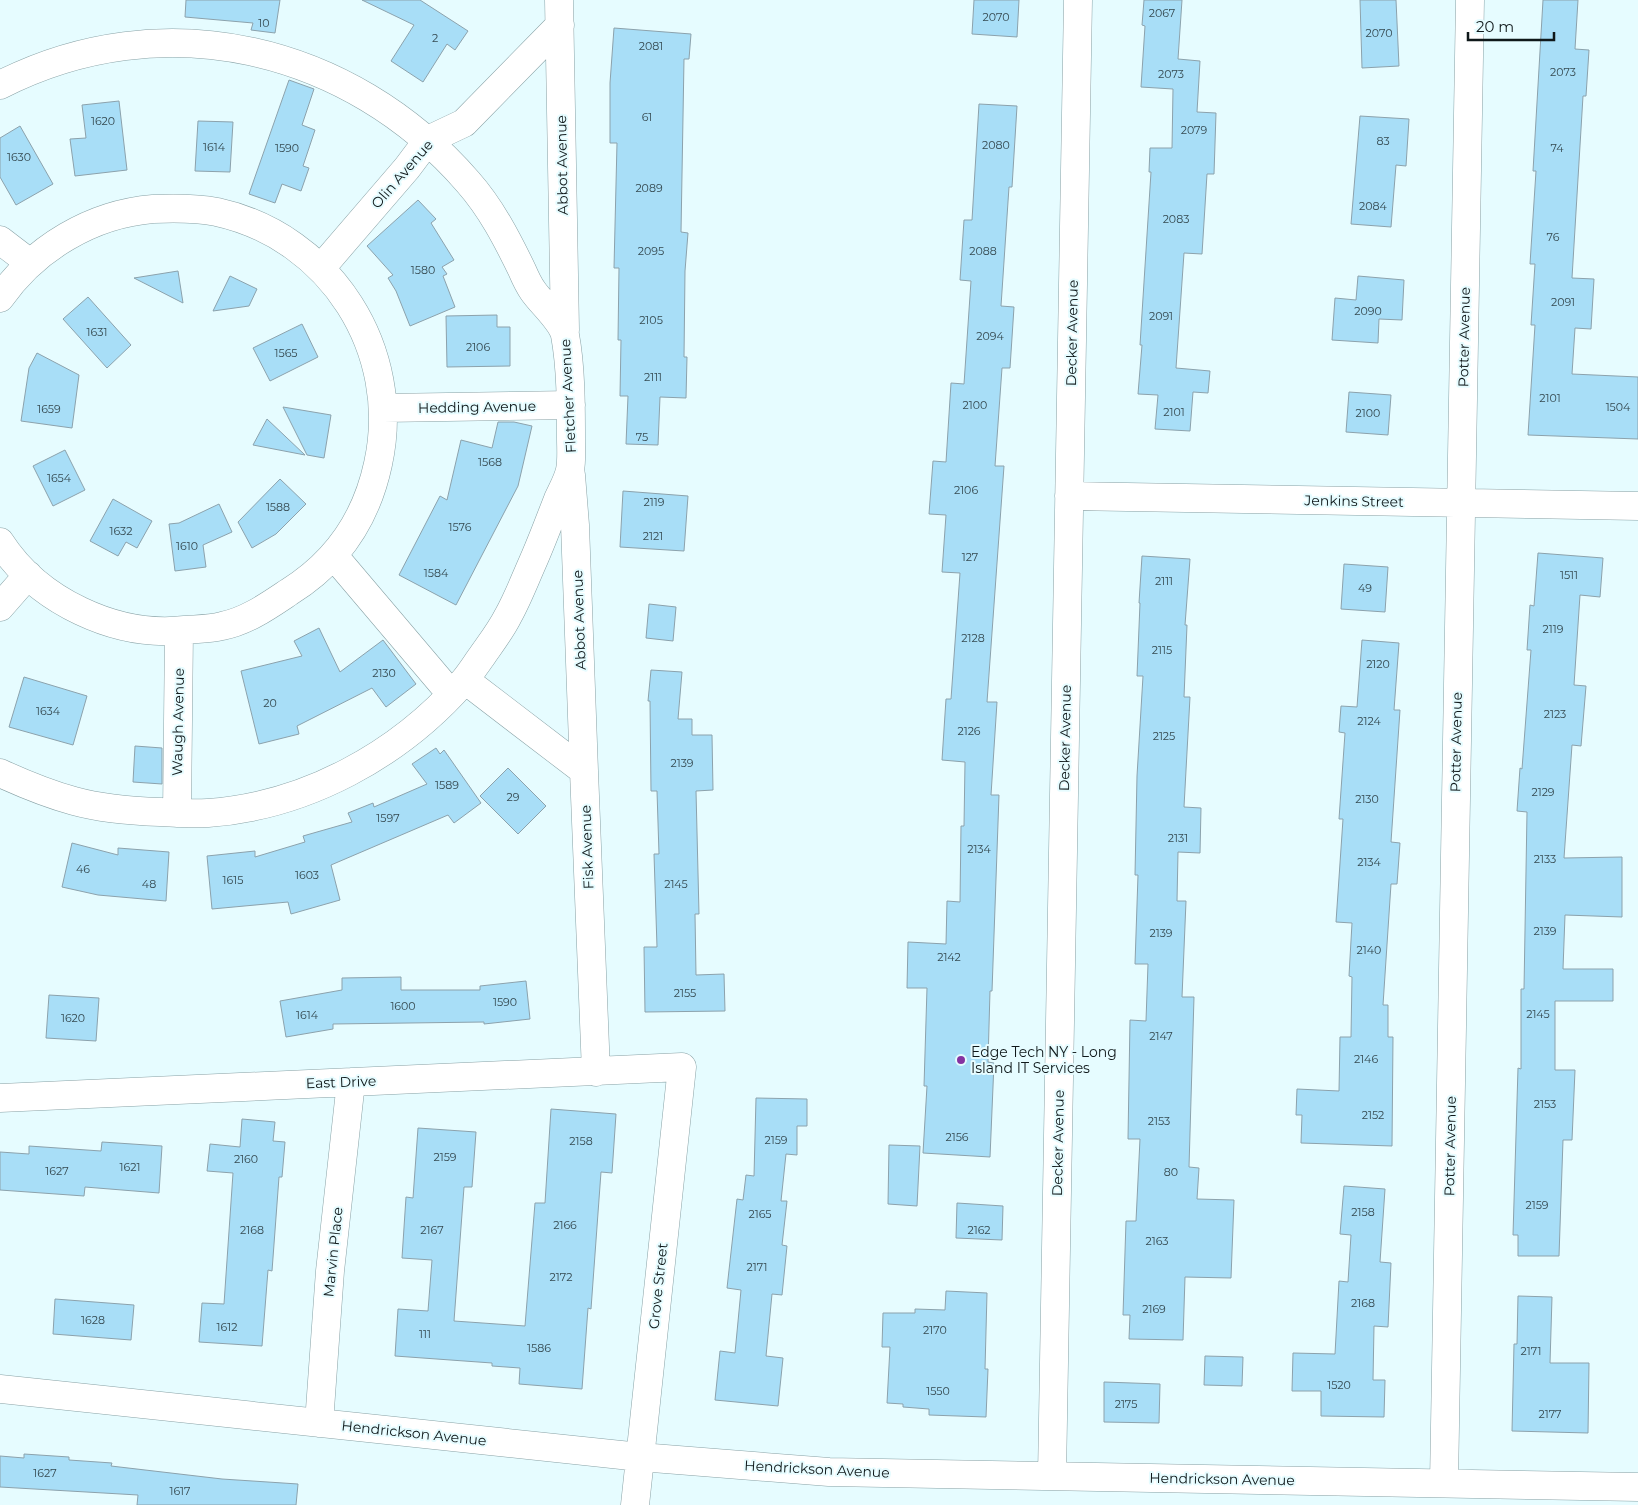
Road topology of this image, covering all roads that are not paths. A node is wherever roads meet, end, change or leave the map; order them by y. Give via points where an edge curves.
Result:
1 (1078, 0) edge
2 (1470, 0) edge
3 (560, 13) edge
4 (0, 85) edge
5 (428, 140) junction
6 (0, 240) edge
7 (30, 263) junction
8 (321, 268) junction
9 (0, 298) edge
10 (565, 330) junction
11 (571, 405) junction
12 (384, 408) junction
13 (571, 468) junction
14 (1070, 496) junction
15 (1460, 503) junction
16 (1638, 506) edge
17 (0, 542) edge
18 (334, 556) junction
19 (28, 575) junction
20 (0, 608) edge
21 (179, 631) junction
22 (458, 687) junction
23 (584, 771) junction
24 (0, 772) edge
25 (177, 813) junction
26 (682, 1067) joint
27 (596, 1072) junction
28 (351, 1082) junction
29 (0, 1098) edge
30 (0, 1389) edge
31 (319, 1422) junction
32 (640, 1457) junction
33 (1052, 1476) junction
34 (1444, 1483) junction
35 (1638, 1487) edge
36 (635, 1505) edge

1 - 14 street, Decker Avenue
2 - 15 street, Potter Avenue
3 - 5 street, Olin Avenue via 515,71 464,123
3 - 10 street, Abbot Avenue
4 - 5 street, Fletcher Avenue via 55,62 93,52 133,45 213,45 291,62 328,76 397,115
5 - 8 street, Olin Avenue
5 - 10 street, Fletcher Avenue via 470,184 504,234 531,288
6 - 7 street
7 - 8 street via 63,238 98,221 137,211 177,208 217,212 254,224 290,243
7 - 9 street
8 - 12 street via 346,299 372,347
10 - 11 street, Fletcher Avenue
11 - 12 street, Hedding Avenue
11 - 13 street, Fletcher Avenue
12 - 18 street via 382,447 374,485 359,520
13 - 22 street, Fletcher Avenue via 507,619
13 - 23 street, Abbot Avenue
14 - 15 street, Jenkins Street
14 - 33 street, Decker Avenue
15 - 16 street, Jenkins Street
15 - 34 street, Potter Avenue
17 - 19 street
18 - 21 street via 304,582 252,615 222,626
18 - 22 street
19 - 20 street
19 - 21 street via 55,597 86,614 119,625 152,631
21 - 25 street, Waugh Avenue
22 - 23 street
22 - 25 street, Fletcher Avenue via 418,726 387,749 319,786 245,808
23 - 27 street, Fisk Avenue
24 - 25 street, Fletcher Avenue via 74,802 120,811
26 - 27 street, East Drive
26 - 32 street, Grove Street
27 - 28 street, East Drive
28 - 29 street, East Drive
28 - 31 street, Marvin Place via 330,1271
30 - 31 street, Hendrickson Avenue
31 - 32 street, Hendrickson Avenue
32 - 33 street, Hendrickson Avenue via 829,1472
32 - 36 street, Grove Street
33 - 34 street, Hendrickson Avenue
34 - 35 street, Hendrickson Avenue

